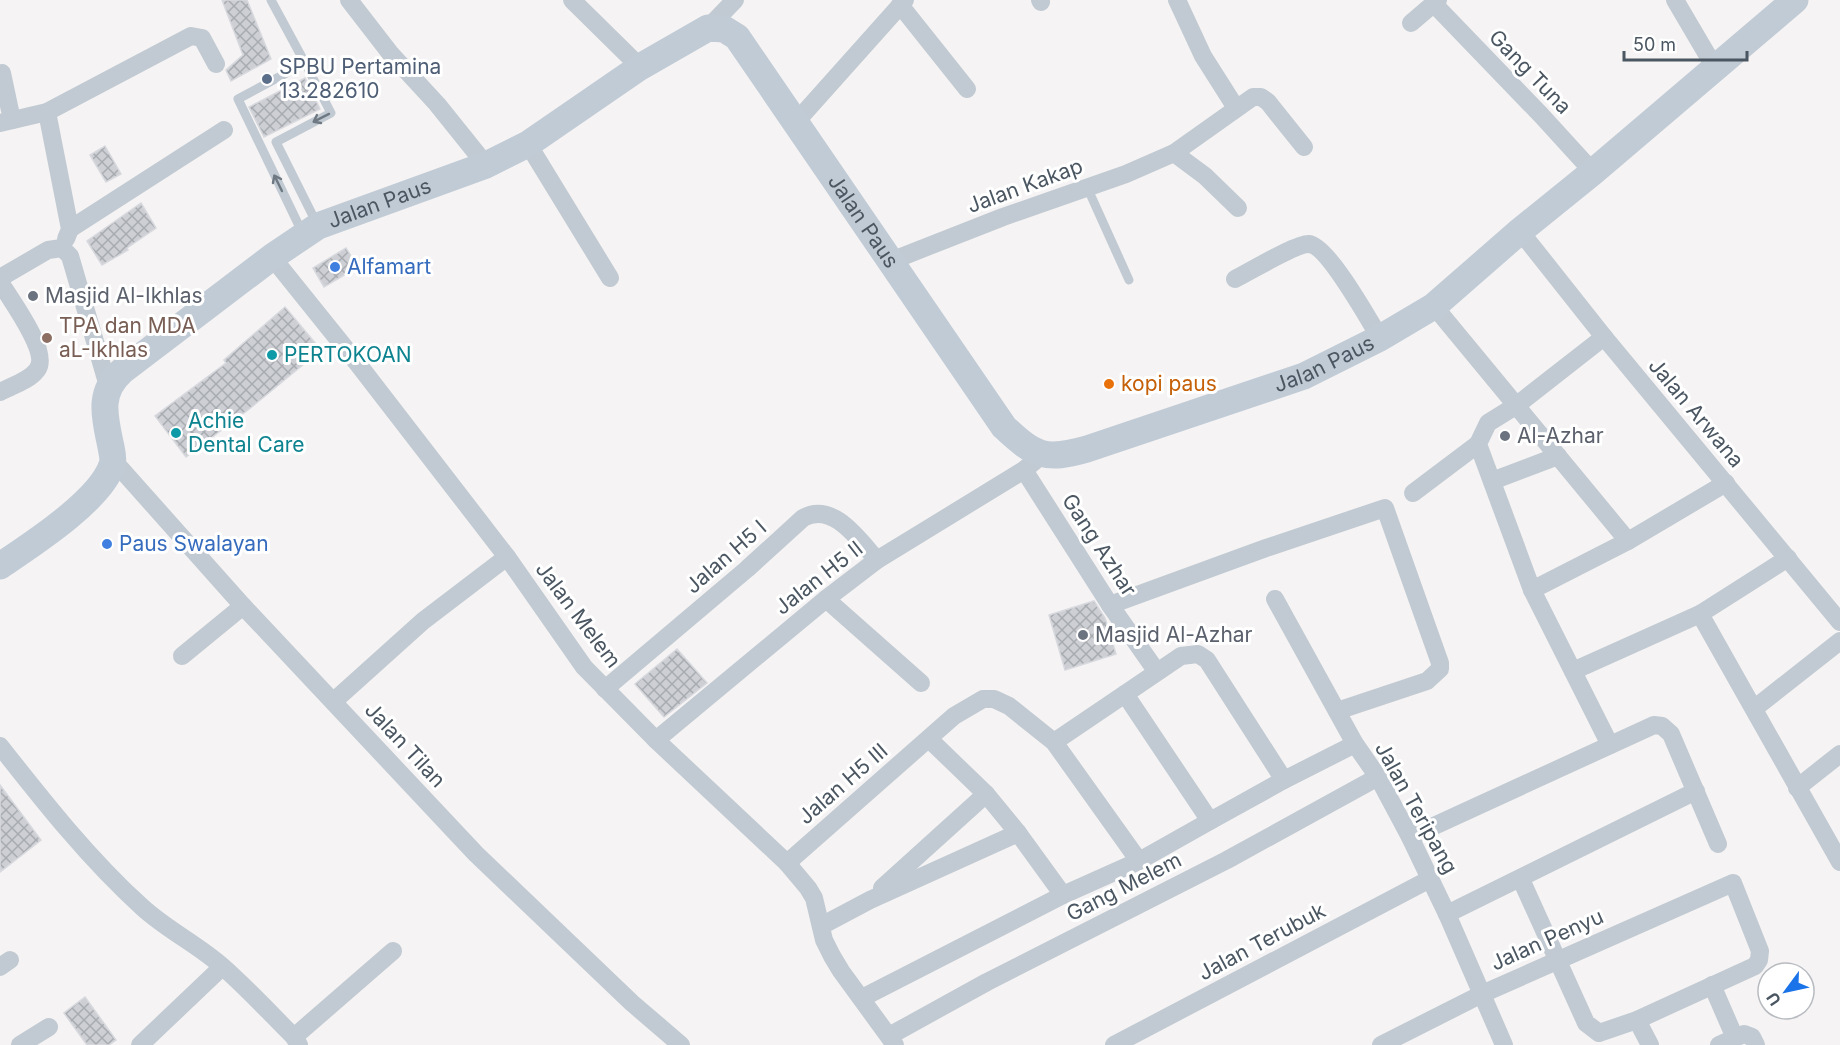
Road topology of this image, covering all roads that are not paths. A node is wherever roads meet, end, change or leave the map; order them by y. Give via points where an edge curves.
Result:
1 (271, 0) edge
2 (349, 0) edge
3 (572, 0) edge
4 (735, 0) edge
5 (1177, 0) edge
6 (1675, 0) edge
7 (1795, 0) edge
8 (1436, 2) edge
9 (903, 3) edge
10 (1412, 24) dead end
11 (708, 28) junction
12 (305, 63) junction
13 (216, 64) dead end
14 (640, 68) junction
15 (1715, 68) junction
16 (2, 73) dead end
17 (967, 89) dead end
18 (1236, 108) junction
19 (47, 112) junction
20 (6, 121) edge
21 (796, 122) junction
22 (224, 130) dead end
23 (528, 144) junction
24 (1304, 147) dead end
25 (1174, 153) junction
26 (486, 165) junction
27 (1593, 172) junction
28 (1087, 187) junction
29 (1238, 208) dead end
30 (70, 230) junction
31 (311, 231) junction
32 (1521, 231) junction
33 (62, 248) junction
34 (272, 257) junction
35 (891, 261) junction
36 (610, 278) dead end
37 (1235, 279) dead end
38 (0, 280) edge
39 (1129, 280) dead end
40 (1434, 306) junction
41 (1604, 337) junction
42 (1380, 338) junction
43 (108, 386) junction
44 (0, 392) edge
45 (1517, 405) junction
46 (1478, 444) junction
47 (1558, 456) junction
48 (113, 460) junction
49 (1033, 462) junction
50 (1492, 481) junction
51 (1726, 483) junction
52 (1413, 493) dead end
53 (1628, 541) junction
54 (507, 557) junction
55 (1788, 558) junction
56 (877, 560) junction
57 (0, 566) edge
58 (1532, 590) junction
59 (826, 599) junction
60 (1275, 599) dead end
61 (1110, 605) junction
62 (243, 606) junction
63 (1700, 614) junction
64 (1840, 622) edge
65 (1840, 641) edge
66 (182, 656) dead end
67 (1573, 671) junction
68 (1156, 672) junction
69 (921, 683) dead end
70 (605, 689) junction
71 (1125, 694) junction
72 (334, 701) junction
73 (1755, 708) junction
74 (1337, 711) junction
75 (929, 739) junction
76 (656, 740) junction
77 (1054, 742) junction
78 (1355, 744) junction
79 (1610, 745) junction
80 (0, 746) edge
81 (1840, 754) edge
82 (1378, 777) junction
83 (1284, 780) junction
84 (1797, 788) junction
85 (1696, 791) junction
86 (986, 794) junction
87 (1210, 821) junction
88 (1018, 833) junction
89 (1410, 837) junction
90 (1718, 844) dead end
91 (1840, 860) edge
92 (1139, 861) junction
93 (787, 863) junction
94 (1431, 879) junction
95 (1524, 886) dead end
96 (1063, 895) junction
97 (870, 900) junction
98 (1447, 914) junction
99 (821, 926) junction
100 (393, 951) dead end
101 (1556, 960) junction
102 (222, 967) junction
103 (1712, 985) junction
104 (1482, 994) junction
105 (862, 998) junction
106 (1637, 1020) junction
107 (49, 1027) dead end
108 (892, 1040) edge
109 (297, 1041) edge
110 (1727, 1041) edge
111 (20, 1045) edge
112 (140, 1045) edge
113 (681, 1045) edge
114 (1114, 1045) edge
115 (1381, 1045) edge
116 (1504, 1045) edge
117 (1650, 1045) edge
118 (1756, 1045) edge

1 - 12 lane
2 - 26 street
3 - 14 street
4 - 11 street
5 - 18 street via 1203,56
6 - 15 street
7 - 15 main road, Jalan Paus
8 - 10 street
8 - 27 street, Gang Tuna
9 - 17 street
9 - 21 street
11 - 14 main road, Jalan Paus
11 - 21 main road, Jalan Paus via 724,29 737,37
12 -> 31 lane via 331,113 276,142
31 -> 12 lane via 238,99
13 - 19 street via 202,38 192,36
14 - 23 main road, Jalan Paus
15 - 27 main road, Jalan Paus
16 - 20 street
18 - 24 street, Jalan Kakap via 1253,97 1268,102
18 - 25 street, Jalan Kakap
19 - 20 street
19 - 30 street
21 - 35 main road, Jalan Paus
22 - 30 street
23 - 26 main road, Jalan Paus
23 - 36 street
25 - 28 street, Jalan Kakap
25 - 29 street
26 - 31 main road, Jalan Paus
27 - 32 main road, Jalan Paus
28 - 35 street, Jalan Kakap
28 - 39 lane
30 - 33 street
31 - 34 main road, Jalan Paus
32 - 40 main road, Jalan Paus
32 - 41 street, Jalan Arwana
33 - 38 street via 48,250
33 - 43 street via 70,256
34 - 43 main road, Jalan Paus via 122,371
34 - 54 street, Jalan Melem
35 - 49 main road, Jalan Paus via 1004,427 1030,449
37 - 42 street via 1301,245 1314,246 1329,258
38 - 44 street via 36,342 41,362 31,376
40 - 42 main road, Jalan Paus
40 - 45 street
41 - 45 street
41 - 51 street, Jalan Arwana
42 - 49 main road, Jalan Paus via 1304,376 1087,449
43 - 48 main road via 105,410
45 - 46 street via 1488,423
45 - 47 street
46 - 50 street
46 - 52 street
47 - 50 street
47 - 53 street
48 - 57 main road via 106,477 85,501
48 - 62 street, Jalan Tilan
49 - 56 street, Jalan H5 II
49 - 61 street, Gang Azhar
50 - 58 street
51 - 53 street
51 - 55 street, Jalan Arwana
53 - 58 street
54 - 70 street, Jalan Melem via 570,649
54 - 72 street via 423,621
55 - 63 street
55 - 64 street, Jalan Arwana
56 - 59 street, Jalan H5 II
56 - 70 street, Jalan H5 I via 835,518 827,513 811,513
58 - 67 street
59 - 69 street
59 - 76 street, Jalan H5 II
60 - 74 street, Jalan Teripang
61 - 68 street, Gang Azhar
61 - 74 street via 1385,508 1440,669 1427,681
62 - 66 street
62 - 72 street, Jalan Tilan
63 - 67 street
63 - 73 street
65 - 73 street
67 - 79 street
68 - 71 street
68 - 83 street via 1185,654 1198,654 1207,660
70 - 76 street, Jalan Melem
71 - 77 street
71 - 87 street
72 - 113 street, Jalan Tilan via 476,854
73 - 84 street
74 - 78 street, Jalan Teripang
75 - 77 street, Jalan H5 III via 954,716 983,699 994,699 1009,706
75 - 86 street
75 - 93 street, Jalan H5 III
76 - 93 street, Jalan Melem
77 - 92 street
78 - 82 street, Jalan Teripang
78 - 83 street
79 - 85 street via 1650,726 1662,726 1671,734
79 - 89 street
80 - 102 street via 65,828 141,907
81 - 84 street
82 - 89 street, Jalan Teripang
82 - 108 street, Gang Melem via 1227,860 987,982
83 - 87 street
84 - 91 street
85 - 90 street
85 - 98 street
86 - 88 street
86 - 97 street
87 - 92 street
88 - 96 street
88 - 97 street
89 - 94 street, Jalan Teripang
92 - 96 street
93 - 99 street, Jalan Melem via 814,898
94 - 98 street, Jalan Teripang
94 - 114 street, Jalan Terubuk
95 - 101 street
96 - 105 street
97 - 99 street
98 - 104 street, Jalan Teripang
99 - 105 street, Jalan Melem via 832,956
100 - 109 street
101 - 103 street, Jalan Penyu via 1733,883 1760,957 1755,966
101 - 104 street, Jalan Penyu
101 - 106 street via 1586,1023 1595,1031 1602,1033
102 - 109 street
102 - 112 street
103 - 106 street
103 - 110 street
104 - 115 street, Jalan Penyu
104 - 116 street, Jalan Teripang
105 - 108 street, Jalan Melem
106 - 117 street
107 - 111 street
110 - 118 street via 1750,1035

